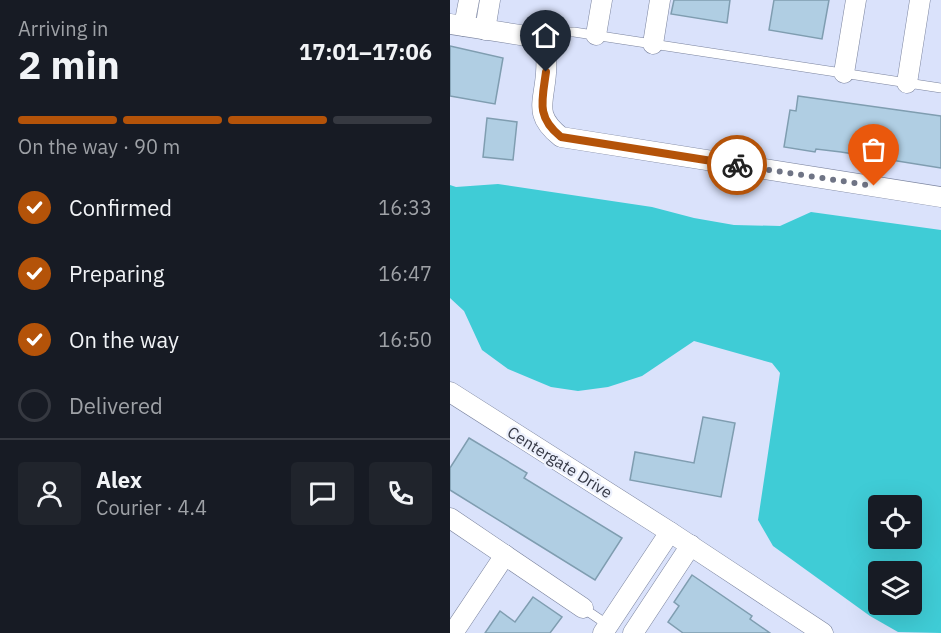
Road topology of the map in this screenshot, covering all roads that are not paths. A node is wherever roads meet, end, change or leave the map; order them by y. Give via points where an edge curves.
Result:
1 (469, 0) edge
2 (490, 0) edge
3 (602, 0) edge
4 (660, 0) edge
5 (856, 0) edge
6 (920, 0) edge
7 (457, 25) edge
8 (485, 30) junction
9 (596, 35) junction
10 (539, 38) junction
11 (652, 44) junction
12 (844, 73) junction
13 (907, 83) junction
14 (941, 88) edge
15 (941, 197) edge
16 (452, 399) edge
17 (451, 522) edge
18 (670, 532) junction
19 (691, 545) junction
20 (505, 555) junction
21 (583, 608) joint
22 (606, 629) edge
23 (635, 632) edge
24 (453, 633) edge
25 (824, 633) edge

1 - 7 street
2 - 8 street
3 - 9 street
4 - 11 street
5 - 12 street
6 - 13 street
7 - 8 street
8 - 10 street
9 - 10 lane via 564,32
9 - 11 lane
10 - 15 street via 546,72 543,115 549,128 561,137
11 - 12 lane
12 - 13 lane
13 - 14 lane
16 - 18 street, Centergate Drive
17 - 20 street
18 - 19 street, Centergate Drive
18 - 22 street
19 - 23 street
19 - 25 street, Centergate Drive
20 - 21 street
20 - 24 street
21 - 22 lane

